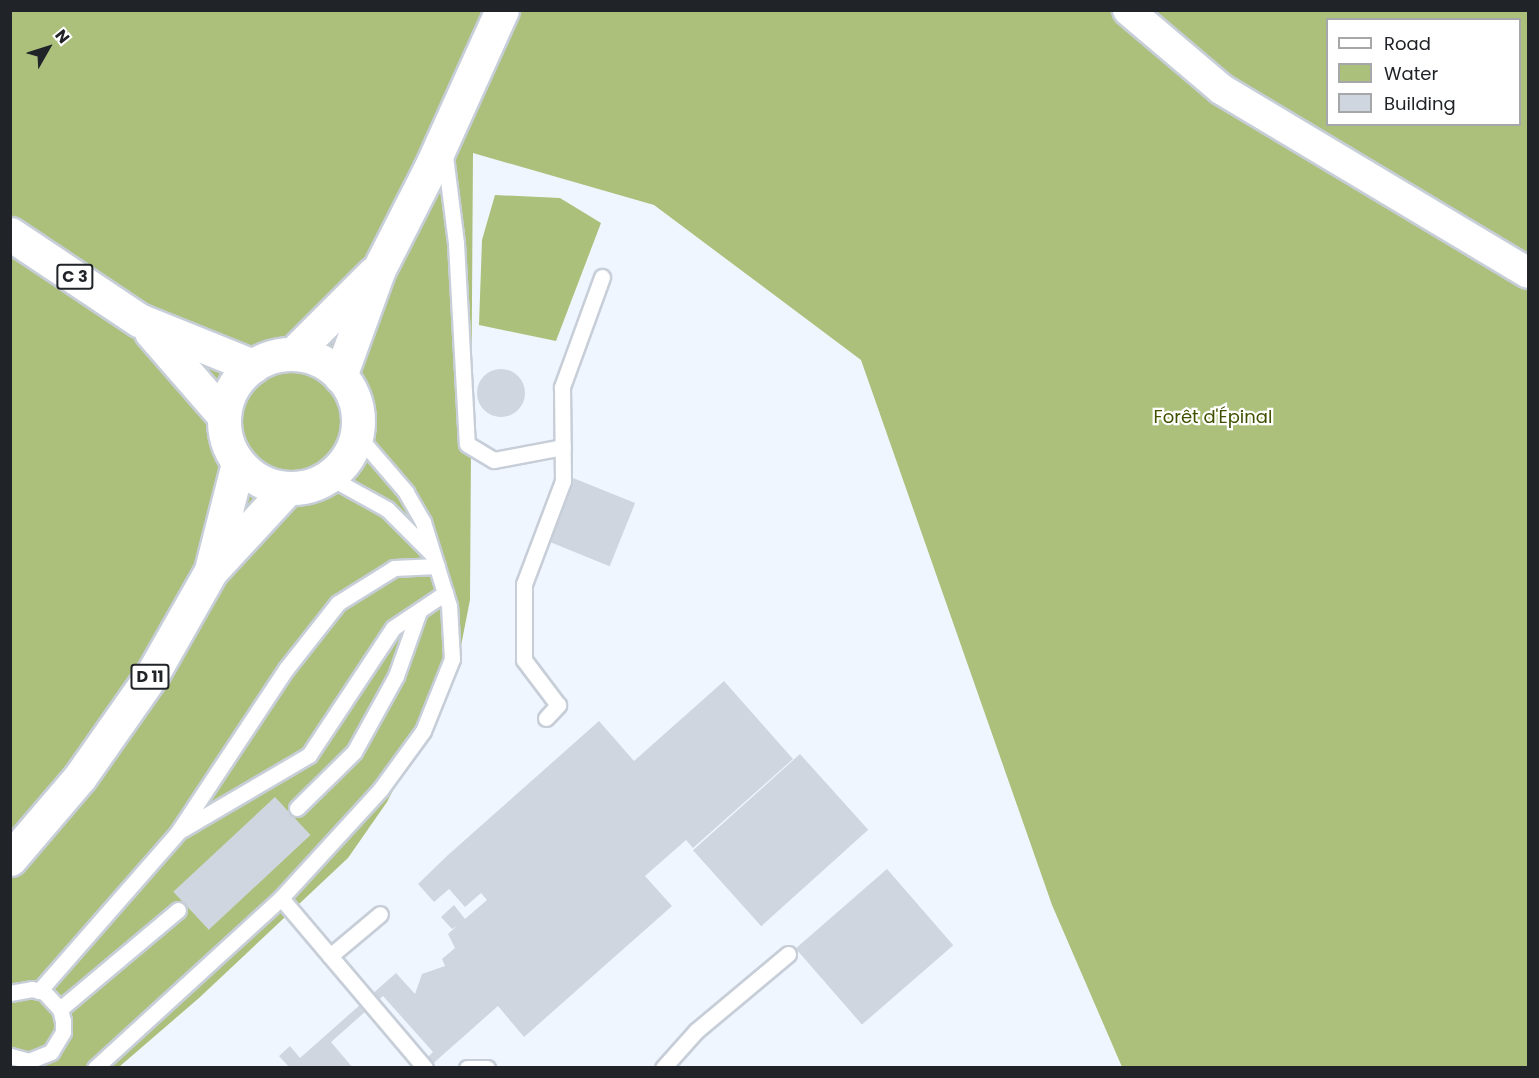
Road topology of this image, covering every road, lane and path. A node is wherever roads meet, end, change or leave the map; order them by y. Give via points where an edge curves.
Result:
1 (502, 10) edge
2 (1128, 10) edge
3 (443, 141) junction
4 (10, 234) edge
5 (379, 269) junction
6 (1528, 273) edge
7 (602, 277) dead end
8 (139, 320) junction
9 (293, 354) junction
10 (253, 366) junction
11 (340, 376) junction
12 (224, 416) junction
13 (357, 435) junction
14 (563, 447) junction
15 (238, 463) junction
16 (329, 477) junction
17 (287, 489) junction
18 (436, 561) junction
19 (211, 571) junction
20 (445, 593) junction
21 (419, 611) junction
22 (546, 718) dead end
23 (297, 808) dead end
24 (178, 832) junction
25 (10, 859) edge
26 (281, 898) junction
27 (178, 910) dead end
28 (380, 914) dead end
29 (788, 954) dead end
30 (330, 956) junction
31 (39, 991) junction
32 (10, 993) edge
33 (60, 1009) junction
34 (10, 1056) edge
35 (95, 1068) edge
36 (425, 1068) edge
37 (467, 1068) edge
38 (487, 1068) edge
39 (663, 1068) edge

1 - 3 main road
2 - 6 street via 1221,89
3 - 5 main road
3 - 14 lane via 454,220 467,444 494,460
4 - 8 main road, C 3
5 - 9 main road
5 - 11 main road
7 - 14 lane via 562,387
8 - 10 main road
8 - 12 main road via 190,373
9 - 10 main road via 272,357
9 - 11 main road via 311,357
10 - 12 main road via 238,379
11 - 13 main road via 352,393 358,414
12 - 15 main road via 227,441
13 - 16 main road via 347,458
13 - 18 lane via 406,492 423,522
14 - 22 lane via 563,481 524,584 524,660 558,705
15 - 17 main road via 260,481
15 - 19 main road, D 11
16 - 17 main road via 316,484
16 - 18 lane via 387,509
17 - 19 main road, D 11
18 - 20 lane
18 - 24 lane via 394,568 338,603 286,669
19 - 25 main road, D 11 via 140,692 80,777
20 - 21 lane
20 - 26 lane via 452,658 423,731 380,790
21 - 23 lane via 396,676 354,752
21 - 24 lane via 393,628 309,755
24 - 31 lane
26 - 30 lane
26 - 35 lane
27 - 33 lane
28 - 30 lane
29 - 39 lane via 696,1031
30 - 36 lane
31 - 32 lane
31 - 33 lane
33 - 34 lane via 63,1032 51,1053 29,1061
37 - 38 lane

